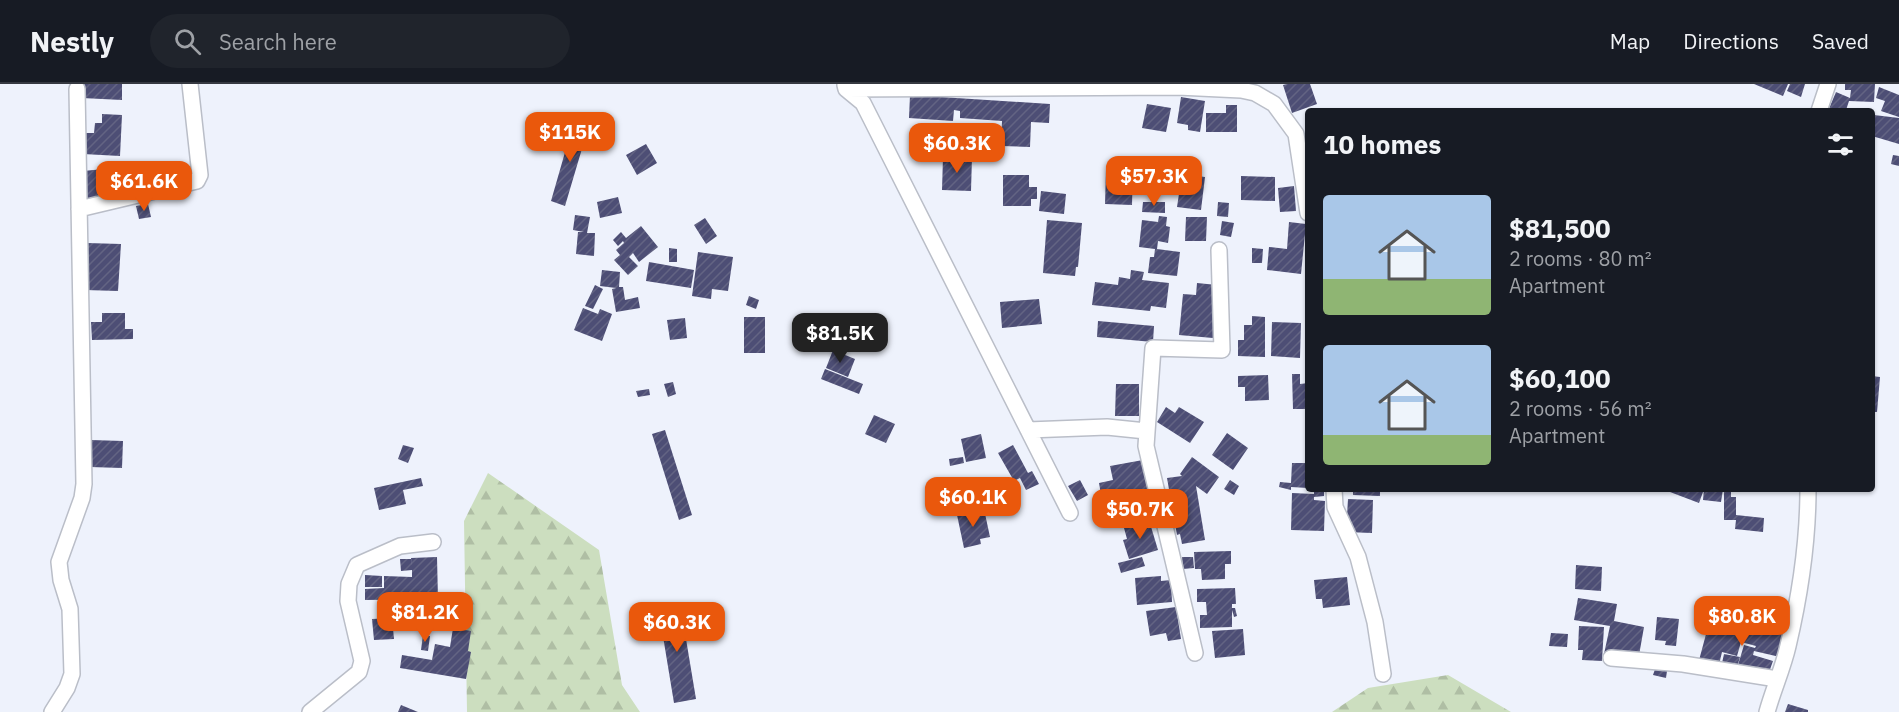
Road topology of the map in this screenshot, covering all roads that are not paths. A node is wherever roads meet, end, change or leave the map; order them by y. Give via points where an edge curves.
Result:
1 (190, 84) edge
2 (1828, 84) edge
3 (845, 86) edge
4 (77, 89) dead end
5 (1820, 108) edge
6 (1305, 193) edge
7 (80, 209) junction
8 (1219, 250) dead end
9 (1028, 430) junction
10 (1146, 431) junction
11 (1334, 492) edge
12 (1808, 492) edge
13 (1070, 513) dead end
14 (433, 542) dead end
15 (1195, 653) dead end
16 (1611, 658) dead end
17 (1383, 674) dead end
18 (1778, 679) junction
19 (52, 712) edge
20 (310, 712) edge
21 (1767, 712) edge

1 - 7 street via 199,178 193,183
2 - 5 street
3 - 6 street via 1178,87 1255,93 1274,104 1296,134
3 - 9 street via 863,103
4 - 7 street
7 - 19 street via 84,484 59,562 70,609 72,674
8 - 10 street via 1222,350 1153,348
9 - 10 street via 1107,427
9 - 13 street
10 - 15 street via 1146,446
11 - 17 street via 1335,507 1358,557 1375,622
12 - 18 street via 1800,576
14 - 20 street via 400,546 357,565 348,584 348,601 362,661 359,672
16 - 18 street via 1683,663
18 - 21 street

